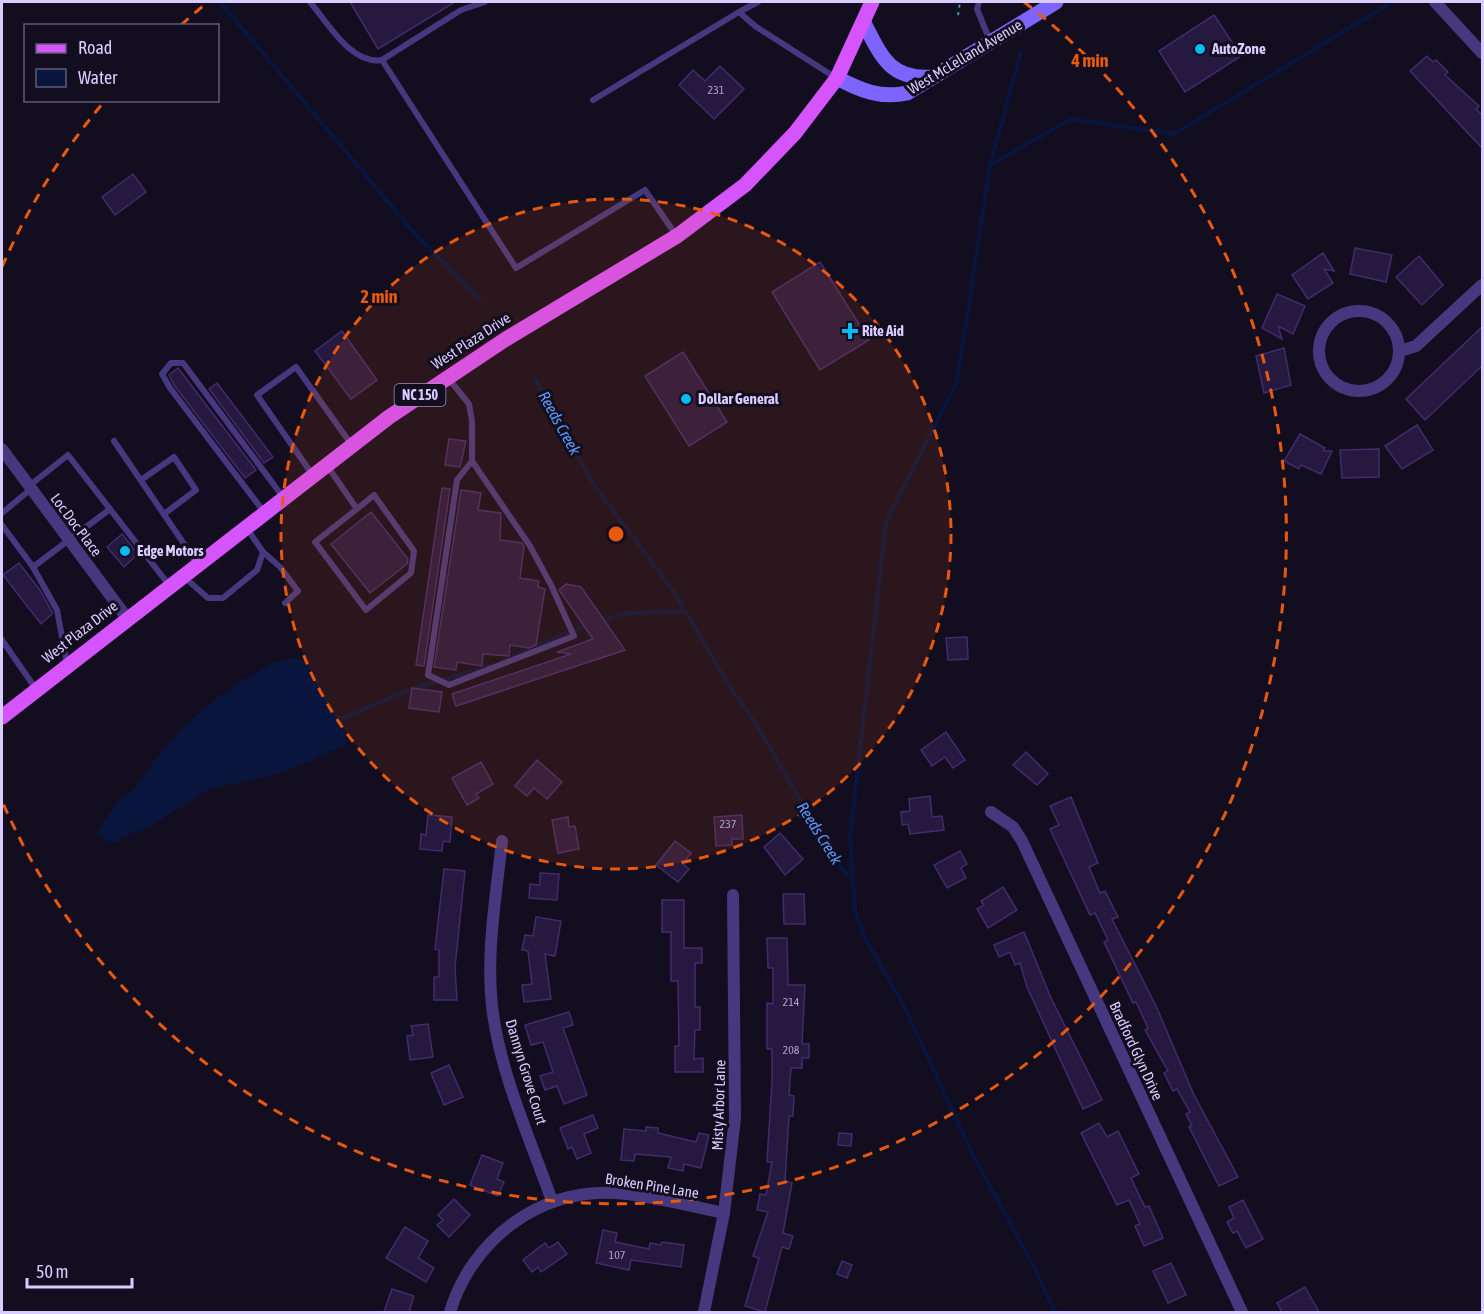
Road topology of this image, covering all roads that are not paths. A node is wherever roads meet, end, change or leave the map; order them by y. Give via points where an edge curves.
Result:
1 (310, 2) edge
2 (485, 2) edge
3 (758, 2) edge
4 (872, 2) edge
5 (979, 2) edge
6 (1056, 2) edge
7 (1435, 2) edge
8 (739, 12) junction
9 (864, 23) junction
10 (991, 42) junction
11 (1482, 53) edge
12 (382, 60) junction
13 (935, 76) junction
14 (837, 78) junction
15 (593, 100) dead end
16 (677, 236) junction
17 (1482, 285) edge
18 (1400, 351) junction
19 (448, 377) junction
20 (114, 441) dead end
21 (351, 444) junction
22 (2, 449) edge
23 (472, 461) junction
24 (326, 464) junction
25 (312, 475) junction
26 (141, 480) junction
27 (30, 487) junction
28 (283, 497) junction
29 (110, 509) junction
30 (357, 509) junction
31 (264, 512) junction
32 (2, 513) edge
33 (164, 514) junction
34 (2, 525) edge
35 (246, 526) junction
36 (69, 540) junction
37 (263, 552) junction
38 (198, 564) junction
39 (33, 567) junction
40 (182, 576) junction
41 (169, 585) junction
42 (285, 603) dead end
43 (127, 618) junction
44 (2, 640) edge
45 (67, 665) junction
46 (37, 690) junction
47 (2, 717) edge
48 (991, 812) dead end
49 (502, 841) dead end
50 (733, 895) dead end
51 (552, 1201) junction
52 (724, 1213) junction
53 (450, 1312) edge
54 (704, 1312) edge
55 (1242, 1312) edge

1 - 12 lane via 355,55 370,62
2 - 12 lane via 461,10
3 - 8 lane
4 - 9 main road, NC 150
5 - 10 lane via 977,9
6 - 10 street, West McLelland Avenue
7 - 11 street
8 - 14 lane
8 - 15 lane
9 - 13 street via 893,68 909,76
9 - 14 main road, NC 150
10 - 13 street, West McLelland Avenue
12 - 16 lane via 516,268 645,190
13 - 14 street, West McLelland Avenue via 907,93 895,95 872,94
14 - 16 main road, West Plaza Drive / NC 150 via 761,171
16 - 19 main road, West Plaza Drive / NC 150
17 - 18 street via 1416,346
18 - 18 street via 1389,323 1376,314 1360,311 1345,313 1332,322 1319,350 1330,379 1359,391 1387,380
19 - 21 main road, West Plaza Drive / NC 150
19 - 23 lane via 468,404
20 - 26 lane
21 - 24 main road, West Plaza Drive / NC 150
21 - 25 lane via 296,367 257,395
22 - 27 street, Loc Doc Place
23 - 23 lane via 457,480 428,675 449,685 574,636 530,546
24 - 25 main road, West Plaza Drive / NC 150
24 - 30 lane
25 - 28 main road, West Plaza Drive / NC 150
26 - 33 lane
26 - 33 lane via 174,457 196,490
27 - 29 lane via 68,455
27 - 32 lane
27 - 36 street, Loc Doc Place
28 - 31 main road, West Plaza Drive / NC 150
28 - 31 lane via 183,363 171,363 162,374 170,387
29 - 36 lane
29 - 41 lane
30 - 30 lane via 374,495 414,551 411,573 366,610 315,542
31 - 35 main road, West Plaza Drive / NC 150
33 - 38 lane
34 - 39 lane
35 - 37 lane
35 - 38 main road, West Plaza Drive / NC 150
36 - 39 lane
36 - 43 street, Loc Doc Place
37 - 40 lane via 257,570 223,598 208,598
37 - 42 lane via 298,591
38 - 40 main road, West Plaza Drive / NC 150
39 - 45 lane via 57,610
40 - 41 main road, West Plaza Drive / NC 150
41 - 43 main road, West Plaza Drive / NC 150
43 - 45 main road, West Plaza Drive / NC 150
44 - 46 lane
45 - 46 main road, West Plaza Drive / NC 150
46 - 47 main road, West Plaza Drive / NC 150
48 - 55 street, Bradford Glyn Drive via 1013,827 1022,841
49 - 51 street, Dannyn Grove Court via 490,955 493,1014 508,1074
50 - 52 street, Misty Arbor Lane via 736,1097
51 - 52 street, Broken Pine Lane via 596,1192 617,1193
51 - 53 street, Broken Pine Lane via 513,1221 481,1251 458,1288
52 - 54 street, Misty Arbor Lane

